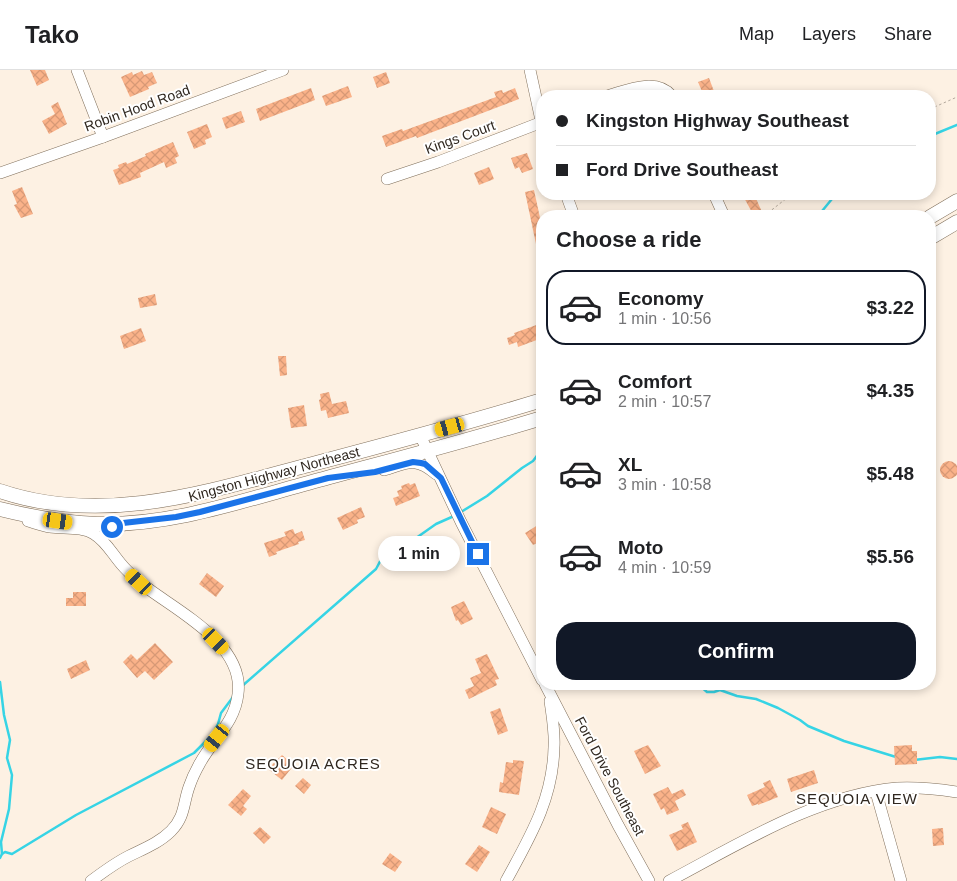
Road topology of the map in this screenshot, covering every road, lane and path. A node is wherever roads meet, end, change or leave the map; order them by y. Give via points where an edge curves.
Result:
1 (77, 70) edge
2 (264, 70) edge
3 (283, 70) edge
4 (530, 70) edge
5 (256, 80) junction
6 (627, 90) edge
7 (667, 90) edge
8 (536, 97) edge
9 (957, 97) edge
10 (936, 107) edge
11 (536, 126) edge
12 (104, 137) junction
13 (0, 173) edge
14 (387, 178) dead end
15 (784, 200) edge
16 (957, 201) edge
17 (772, 210) edge
18 (936, 213) edge
19 (957, 222) edge
20 (936, 234) edge
21 (536, 402) edge
22 (536, 420) edge
23 (420, 435) junction
24 (428, 452) junction
25 (328, 478) junction
26 (441, 478) junction
27 (0, 491) edge
28 (1, 509) edge
29 (123, 523) junction
30 (108, 547) junction
31 (536, 668) edge
32 (547, 690) edge
33 (548, 690) edge
34 (876, 792) junction
35 (957, 792) edge
36 (91, 881) edge
37 (506, 881) edge
38 (649, 881) edge
39 (669, 881) edge
40 (901, 881) edge

1 - 12 street
2 - 5 street
3 - 5 street, Robin Hood Road
4 - 8 street
5 - 12 street, Robin Hood Road
6 - 7 street via 657,86
9 - 10 path
11 - 14 street, Kings Court
12 - 13 street, Robin Hood Road
15 - 17 path
16 - 18 main road
19 - 20 main road
21 - 23 main road, Kingston Highway Northeast
22 - 24 main road
23 - 24 street
23 - 27 main road, Kingston Highway Northeast via 193,495 149,503 88,506 41,501
24 - 25 main road
24 - 26 street
25 - 26 street via 375,472 413,462 425,464
25 - 29 main road via 192,514
26 - 31 street
28 - 29 main road via 24,516 70,522
28 - 30 street via 49,527 88,531
29 - 30 street via 109,530 106,536
30 - 36 street via 139,582 200,626 227,652 237,674 238,695 229,724 196,770 180,820 173,829
32 - 37 street via 555,745 549,787 540,817
33 - 38 street, Ford Drive Southeast
34 - 35 street via 896,788
34 - 39 street via 794,817
34 - 40 street

